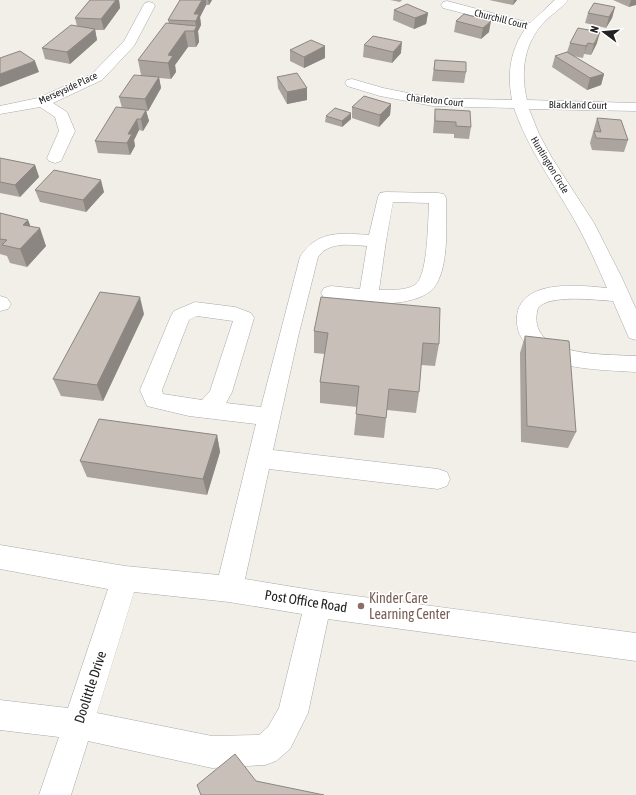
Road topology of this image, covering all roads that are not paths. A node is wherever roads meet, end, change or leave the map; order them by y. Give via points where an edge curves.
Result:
1 (562, 0) edge
2 (446, 5) dead end
3 (150, 6) dead end
4 (533, 27) junction
5 (352, 83) dead end
6 (42, 102) junction
7 (520, 104) junction
8 (636, 107) edge
9 (0, 110) edge
10 (55, 158) dead end
11 (377, 241) junction
12 (332, 293) dead end
13 (369, 295) junction
14 (620, 295) junction
15 (636, 333) edge
16 (636, 364) edge
17 (206, 409) junction
18 (270, 417) junction
19 (260, 458) junction
20 (438, 479) dead end
21 (0, 557) edge
22 (125, 579) junction
23 (229, 589) junction
24 (318, 604) junction
25 (636, 647) edge
26 (0, 715) edge
27 (78, 724) junction
28 (55, 795) edge

1 - 4 street, Huntington Circle
2 - 4 street, Churchill Court
3 - 6 street, Merseyside Place via 129,43 97,77
4 - 7 street, Huntington Circle via 525,38 517,62 517,92
5 - 7 street, Charleton Court via 380,92 433,102
6 - 9 street, Merseyside Place
6 - 10 street via 62,115 67,131
7 - 8 street, Blackland Court
7 - 14 street, Huntington Circle via 530,131 585,222 605,259
11 - 13 street
11 - 13 street via 386,197 438,198 434,262 428,284 416,293 400,297
11 - 18 street via 326,242 312,251 288,337
12 - 13 street
14 - 15 street, Huntington Circle
14 - 16 street via 563,293 534,299 528,307 527,325 530,335 548,351 574,357
17 - 17 street via 155,400 151,390 181,316 194,309 235,314 244,318 221,392 215,403
17 - 18 street
18 - 19 street
19 - 20 street
19 - 23 street
21 - 22 street, Post Office Road
22 - 23 street, Post Office Road
22 - 27 street, Doolittle Drive
23 - 24 street, Post Office Road
24 - 25 street, Post Office Road
24 - 27 street via 293,713 279,738 265,750 212,752
26 - 27 street
27 - 28 street, Doolittle Drive

